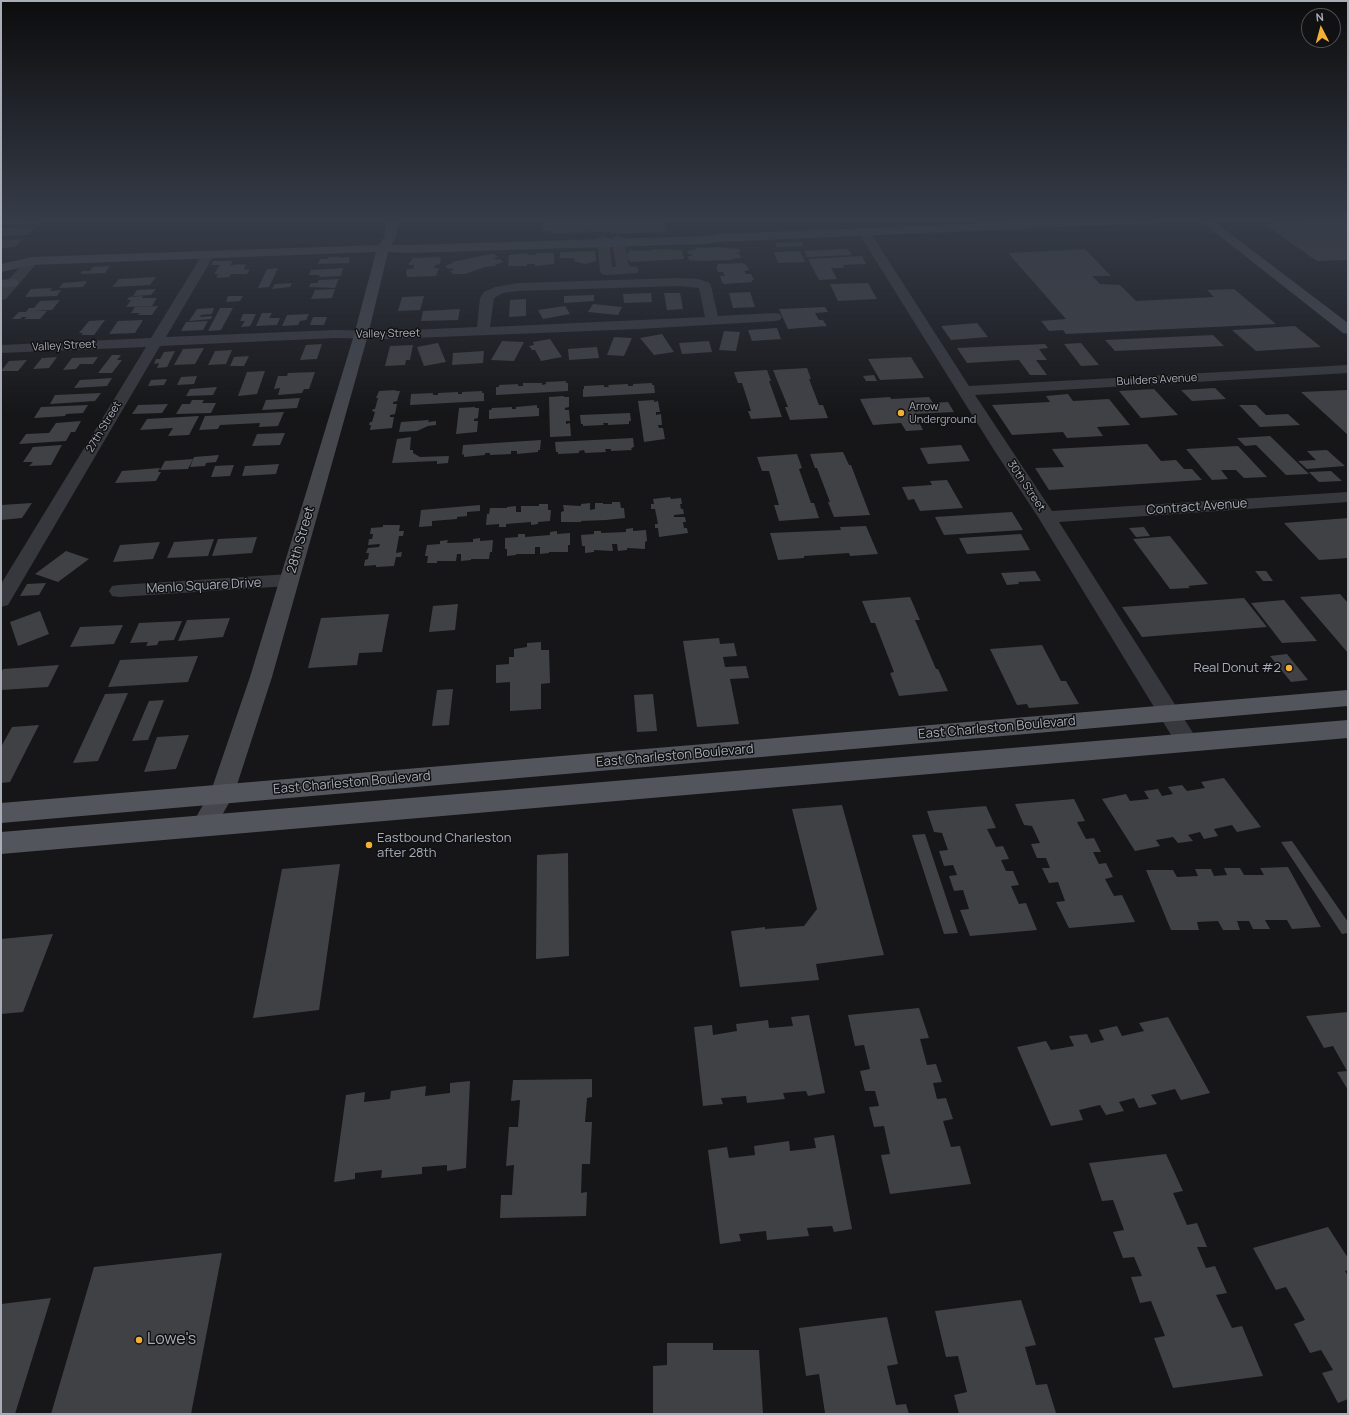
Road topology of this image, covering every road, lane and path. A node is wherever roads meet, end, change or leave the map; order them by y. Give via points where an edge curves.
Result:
1 (6, 285) edge
2 (190, 285) edge
3 (374, 285) edge
4 (587, 285) edge
5 (702, 285) edge
6 (898, 285) edge
7 (1289, 285) edge
8 (1, 296) edge
9 (775, 317) dead end
10 (712, 320) junction
11 (483, 330) junction
12 (1348, 330) edge
13 (361, 335) junction
14 (155, 342) junction
15 (1, 349) edge
16 (1348, 369) edge
17 (966, 391) junction
18 (1348, 496) edge
19 (1047, 517) junction
20 (289, 580) junction
21 (119, 591) dead end
22 (1, 600) edge
23 (1348, 698) edge
24 (1168, 713) junction
25 (1348, 729) edge
26 (1187, 742) junction
27 (676, 755) junction
28 (749, 780) junction
29 (615, 791) junction
30 (222, 794) junction
31 (1, 812) edge
32 (203, 826) junction
33 (1, 843) edge

1 - 8 street
2 - 14 street, 27th Street
3 - 13 street, 28th Street
4 - 11 street via 518,287 493,292 487,298
5 - 10 street via 705,286
6 - 17 street, 30th Street
7 - 12 street
9 - 10 street, Valley Street
10 - 11 street, Valley Street
11 - 13 street, Valley Street
13 - 14 street, Valley Street
13 - 20 street, 28th Street
14 - 15 street, Valley Street
14 - 22 street, 27th Street
16 - 17 street, Builders Avenue
17 - 19 street, 30th Street
18 - 19 street, Contract Avenue
19 - 24 street, 30th Street
20 - 21 street, Menlo Square Drive
20 - 30 street, 28th Street via 254,699
23 - 24 main road, East Charleston Boulevard
24 - 26 street, 30th Street
24 - 27 main road, East Charleston Boulevard
25 - 26 main road
26 - 28 main road
27 - 28 main road
27 - 29 main road
27 - 30 main road, East Charleston Boulevard
28 - 29 main road
29 - 32 main road
30 - 31 main road, East Charleston Boulevard
30 - 32 street, 28th Street
32 - 33 main road

